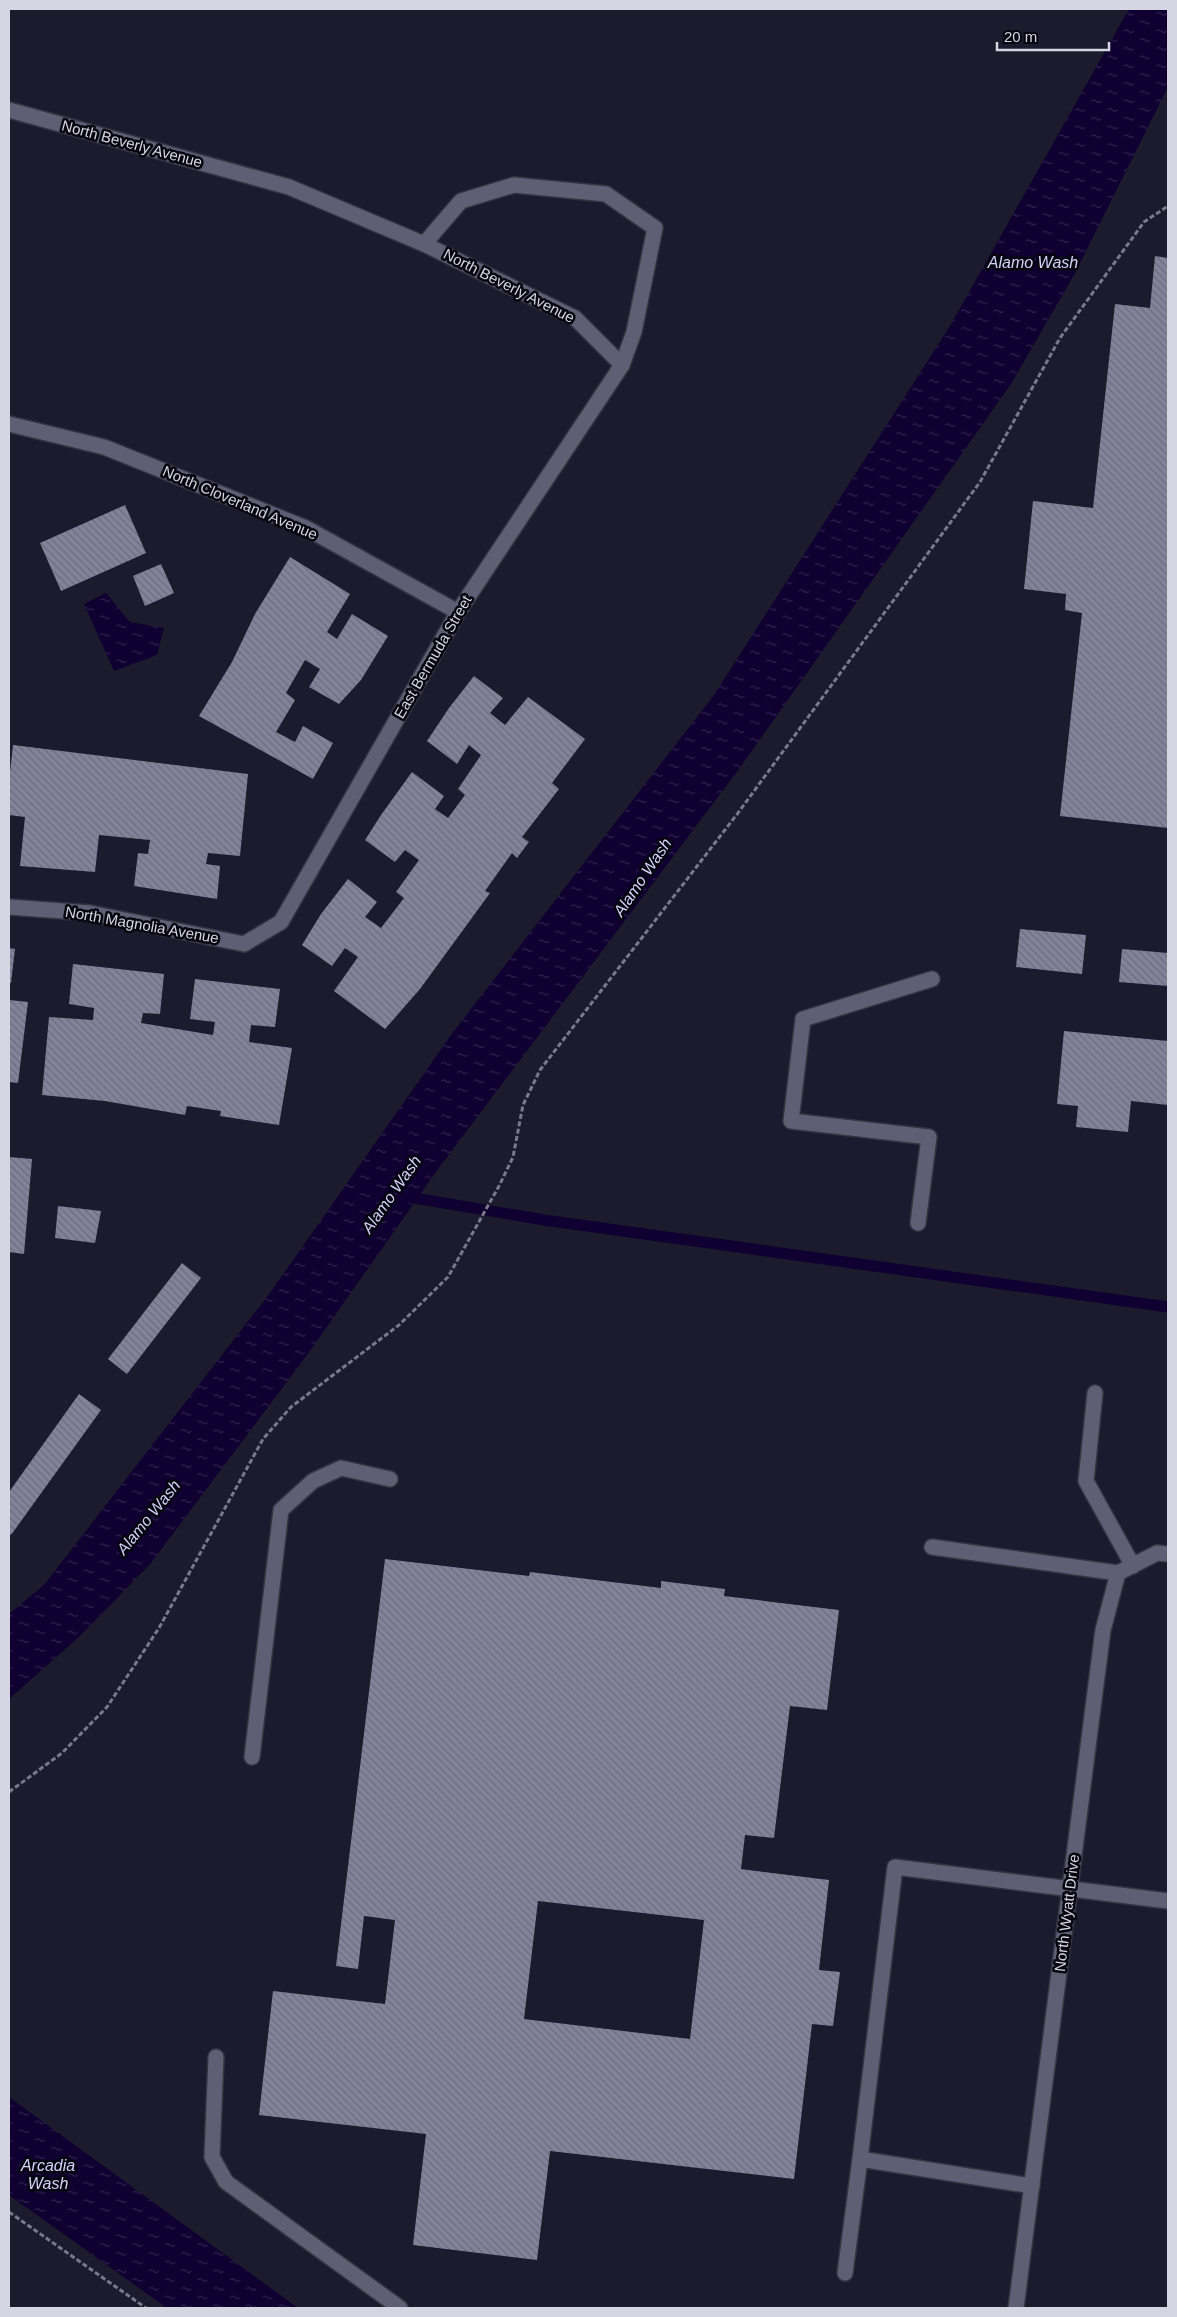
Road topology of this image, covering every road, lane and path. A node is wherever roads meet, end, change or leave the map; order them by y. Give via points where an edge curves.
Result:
1 (9, 110) edge
2 (1168, 206) edge
3 (424, 244) junction
4 (622, 365) junction
5 (9, 424) edge
6 (458, 612) junction
7 (9, 907) edge
8 (244, 944) joint
9 (932, 979) dead end
10 (918, 1223) dead end
11 (1095, 1393) dead end
12 (390, 1479) dead end
13 (932, 1547) dead end
14 (1168, 1554) edge
15 (1132, 1566) junction
16 (1118, 1573) junction
17 (252, 1757) dead end
18 (9, 1792) edge
19 (1070, 1890) junction
20 (1168, 1901) edge
21 (216, 2057) dead end
22 (860, 2159) junction
23 (1032, 2186) junction
24 (9, 2212) edge
25 (845, 2273) dead end
26 (146, 2308) edge
27 (400, 2308) edge
28 (1016, 2308) edge

1 - 3 street, North Beverly Avenue via 289,187
2 - 18 path via 1144,222 1060,338 980,482 738,813 540,1070 523,1106 513,1156 500,1186 448,1277 399,1325 291,1407 263,1439 159,1628 107,1707 62,1753
3 - 4 street, North Beverly Avenue via 575,318
3 - 4 street, North Beverly Avenue via 461,201 514,185 606,194 655,228 634,332
4 - 6 street, East Bermuda Street
5 - 6 street, North Cloverland Avenue via 104,447 306,528
6 - 8 street, East Bermuda Street via 281,922
7 - 8 street, North Magnolia Avenue via 90,913
9 - 10 street via 803,1019 791,1121 929,1137
11 - 15 street via 1086,1481
12 - 17 street via 341,1468 313,1480 281,1510
13 - 16 street
14 - 15 street via 1157,1553
15 - 16 street
16 - 19 street, North Wyatt Drive via 1103,1630
19 - 20 street
19 - 22 street via 894,1867
19 - 23 street, North Wyatt Drive
21 - 27 street via 212,2157 226,2182
22 - 23 street
22 - 25 street
23 - 28 street, North Wyatt Drive
24 - 26 path

